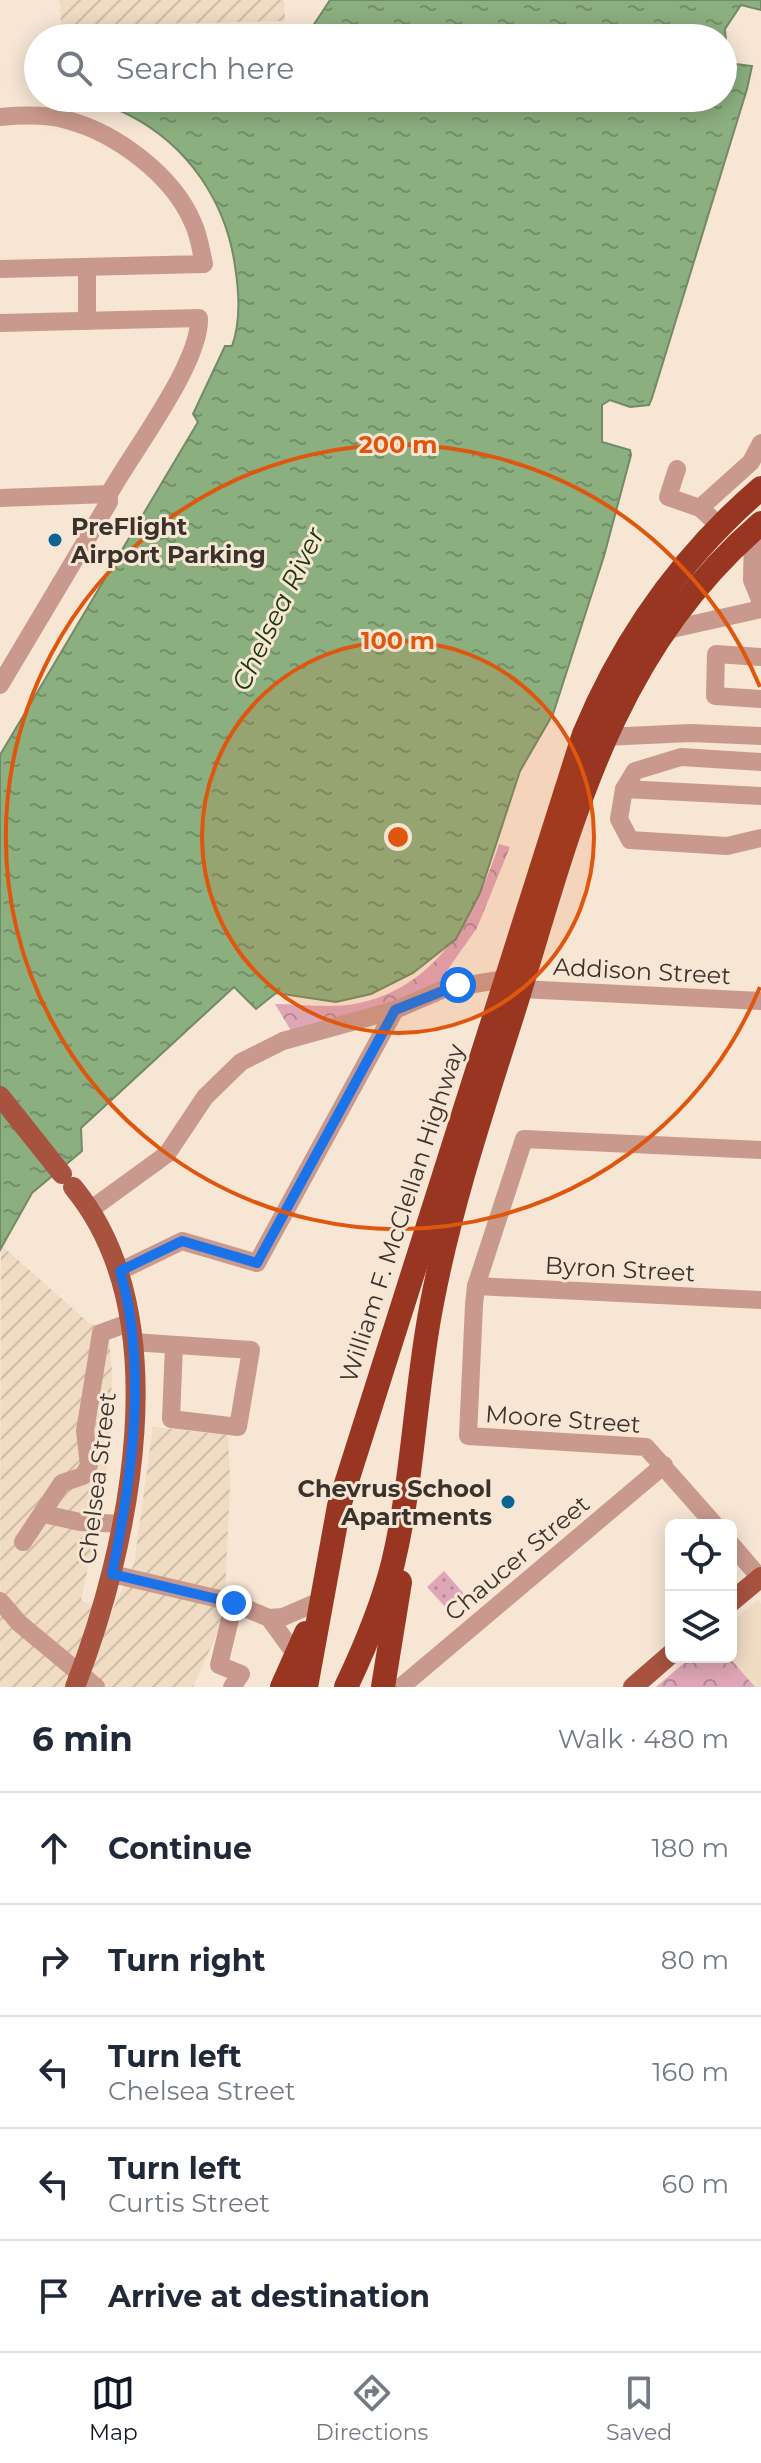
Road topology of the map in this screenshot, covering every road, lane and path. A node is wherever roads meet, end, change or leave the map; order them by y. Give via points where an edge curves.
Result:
1 (0, 117) edge
2 (87, 267) junction
3 (0, 269) edge
4 (87, 321) junction
5 (0, 323) edge
6 (761, 443) edge
7 (677, 469) dead end
8 (761, 488) edge
9 (109, 494) junction
10 (0, 498) edge
11 (700, 508) junction
12 (720, 526) junction
13 (757, 527) edge
14 (761, 602) edge
15 (761, 609) edge
16 (663, 631) junction
17 (761, 657) edge
18 (0, 685) edge
19 (761, 699) edge
20 (761, 736) edge
21 (604, 737) junction
22 (761, 762) edge
23 (624, 789) junction
24 (761, 796) edge
25 (761, 838) edge
26 (513, 984) junction
27 (761, 1001) edge
28 (395, 1010) junction
29 (0, 1096) edge
30 (761, 1150) edge
31 (77, 1193) junction
32 (120, 1271) junction
33 (476, 1286) junction
34 (761, 1300) edge
35 (132, 1332) junction
36 (174, 1345) junction
37 (664, 1465) junction
38 (403, 1512) junction
39 (44, 1514) junction
40 (710, 1519) edge
41 (122, 1524) junction
42 (23, 1542) dead end
43 (737, 1551) edge
44 (112, 1574) junction
45 (761, 1578) edge
46 (737, 1597) edge
47 (0, 1601) edge
48 (320, 1601) junction
49 (236, 1604) junction
50 (269, 1618) junction
51 (665, 1659) edge
52 (303, 1671) edge
53 (78, 1680) edge
54 (96, 1687) edge
55 (232, 1687) edge
56 (282, 1687) edge
57 (346, 1687) edge
58 (383, 1687) edge
59 (401, 1687) edge
60 (633, 1687) edge

1 - 2 street via 66,119 131,151 164,181 193,222 204,264
2 - 3 street
2 - 4 street
4 - 5 street
4 - 9 street via 199,318 196,340 162,411
6 - 11 street via 751,462
7 - 11 street via 668,497
8 - 12 highway, William F. McClellan Highway
9 - 10 street
9 - 18 street
11 - 12 street
12 - 26 highway, William F. McClellan Highway via 651,608 603,690 575,757
13 - 14 street via 752,580
13 - 16 highway, William F. McClellan Highway
15 - 16 street
16 - 21 highway, William F. McClellan Highway
17 - 19 street via 716,654 715,696
20 - 21 street
21 - 26 highway, William F. McClellan Highway
22 - 23 street via 681,757 635,771
23 - 24 street
23 - 25 street via 619,819 630,840 727,846
26 - 27 street, Addison Street
26 - 28 street, Addison Street via 444,989
26 - 38 highway, William F. McClellan Highway via 443,1250
26 - 48 highway, William F. McClellan Highway via 339,1506
28 - 31 street, Addison Street via 283,1041 241,1062 205,1097 167,1154
28 - 32 street via 257,1263 182,1241
29 - 31 main road, Chelsea Street
30 - 33 street via 524,1139
31 - 32 main road, Chelsea Street
32 - 35 main road, Chelsea Street
33 - 34 street, Byron Street
33 - 37 street, Moore Street via 468,1436 638,1445
35 - 36 street
35 - 39 street via 101,1333 85,1431 89,1465 83,1476 62,1483
35 - 41 main road, Chelsea Street via 132,1430
36 - 36 street via 251,1350 238,1427 171,1419
37 - 40 street, Moore Street
37 - 59 street, Chaucer Street
38 - 57 highway, William F. McClellan Highway via 383,1599
38 - 58 highway via 401,1577
39 - 41 street
39 - 42 street
41 - 44 main road, Chelsea Street
43 - 45 street
44 - 49 street
44 - 53 main road, Chelsea Street
45 - 46 main road
47 - 53 street
48 - 50 street
48 - 52 highway, William F. McClellan Highway
49 - 50 street
49 - 55 street via 219,1665 241,1674
50 - 52 street
51 - 60 main road
52 - 56 highway, William F. McClellan Highway
53 - 54 street

